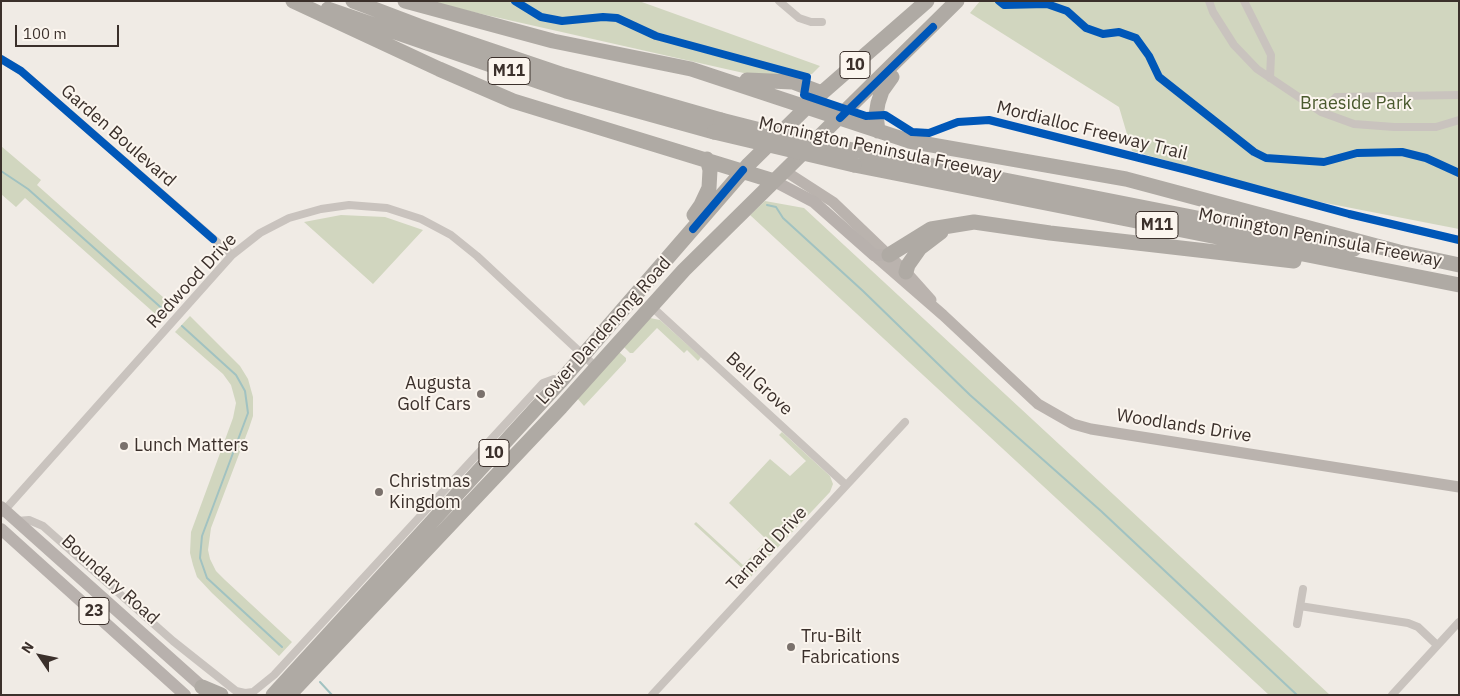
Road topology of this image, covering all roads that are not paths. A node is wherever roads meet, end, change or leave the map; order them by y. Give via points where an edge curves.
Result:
1 (293, 1) edge
2 (305, 1) edge
3 (353, 1) edge
4 (405, 1) edge
5 (779, 1) edge
6 (957, 1) edge
7 (1209, 1) edge
8 (1244, 1) edge
9 (927, 2) edge
10 (822, 22) dead end
11 (937, 22) junction
12 (1, 59) edge
13 (704, 72) junction
14 (1270, 78) junction
15 (822, 93) junction
16 (1459, 95) edge
17 (808, 106) junction
18 (1321, 112) junction
19 (840, 118) junction
20 (1459, 120) edge
21 (718, 126) junction
22 (878, 131) junction
23 (707, 160) junction
24 (743, 170) junction
25 (775, 176) junction
26 (960, 223) junction
27 (232, 255) junction
28 (882, 255) junction
29 (1459, 265) edge
30 (1459, 269) edge
31 (906, 272) junction
32 (1402, 274) junction
33 (653, 276) junction
34 (1459, 285) edge
35 (641, 291) junction
36 (652, 306) junction
37 (943, 315) junction
38 (582, 355) junction
39 (597, 368) junction
40 (560, 382) junction
41 (905, 422) dead end
42 (846, 485) junction
43 (1459, 487) edge
44 (2, 510) edge
45 (18, 521) junction
46 (1, 529) edge
47 (1303, 589) dead end
48 (1300, 606) junction
49 (1459, 622) edge
50 (1297, 624) dead end
51 (174, 641) junction
52 (1437, 645) junction
53 (179, 665) junction
54 (281, 666) junction
55 (207, 691) edge
56 (253, 692) joint
57 (286, 692) edge
58 (185, 695) edge
59 (221, 695) edge
60 (652, 695) edge
61 (1392, 695) edge

1 - 23 highway via 513,100
2 - 21 highway, Mornington Peninsula Freeway / M11 via 566,91
3 - 21 highway, Mornington Peninsula Freeway / M11
4 - 13 highway via 554,41
5 - 10 street via 799,18
6 - 11 highway, Lower Dandenong Road / 10
7 - 14 street via 1234,45 1257,70
8 - 14 street via 1272,55
9 - 11 street
9 - 15 highway, Lower Dandenong Road / 10
11 - 19 highway, Lower Dandenong Road / 10
11 - 22 highway via 882,92 876,112
12 - 27 street, Garden Boulevard via 21,71
13 - 15 highway via 755,81 793,82
13 - 17 highway
14 - 18 street
15 - 17 highway, Lower Dandenong Road / 10
16 - 18 street via 1336,97
17 - 19 highway
17 - 24 highway, Lower Dandenong Road / 10
18 - 20 street via 1354,124 1394,127 1436,126
19 - 22 highway
19 - 25 highway, Lower Dandenong Road / 10
21 - 30 highway, Mornington Peninsula Freeway / M11, bridge via 784,136
21 - 32 highway, Mornington Peninsula Freeway / M11, bridge via 854,165
22 - 29 highway via 929,145 1126,179
23 - 24 highway
23 - 33 highway via 710,178 706,196
24 - 25 highway
24 - 33 highway, Lower Dandenong Road / 10
25 - 28 main road, Woodlands Drive
25 - 35 highway
25 - 36 highway, Lower Dandenong Road / 10
26 - 28 highway via 931,229
26 - 31 highway via 923,245
26 - 32 highway
27 - 38 street, Redwood Drive via 260,233 290,218 349,205 387,208 422,219 451,235
27 - 44 street, Redwood Drive
28 - 31 street, Woodlands Drive
28 - 37 street, Woodlands Drive
31 - 37 street, Woodlands Drive
32 - 34 highway, Mornington Peninsula Freeway / M11
33 - 35 highway, Lower Dandenong Road / 10
35 - 38 highway, Lower Dandenong Road / 10
36 - 39 highway, Lower Dandenong Road / 10
36 - 42 street, Bell Grove
37 - 43 street, Woodlands Drive via 1038,404 1073,424
38 - 39 street, Redwood Drive
38 - 40 highway, Lower Dandenong Road / 10
39 - 57 highway, Lower Dandenong Road / 10
40 - 54 street, Lower Dandenong Road via 554,379 542,383
40 - 57 highway, Lower Dandenong Road / 10
41 - 42 street, Tarnard Drive
42 - 60 street, Tarnard Drive
44 - 45 main road, Boundary Road / 23
45 - 51 street, Boundary Road via 29,520 43,526
45 - 53 main road, Boundary Road / 23
46 - 58 main road, Boundary Road / 23
47 - 48 street
48 - 50 street
48 - 52 street via 1408,622
49 - 52 street
51 - 53 street, Boundary Road
51 - 56 street, Boundary Road via 236,691
52 - 61 street
53 - 55 main road, Boundary Road / 23
54 - 56 street, Lower Dandenong Road
54 - 57 street
55 - 59 highway

